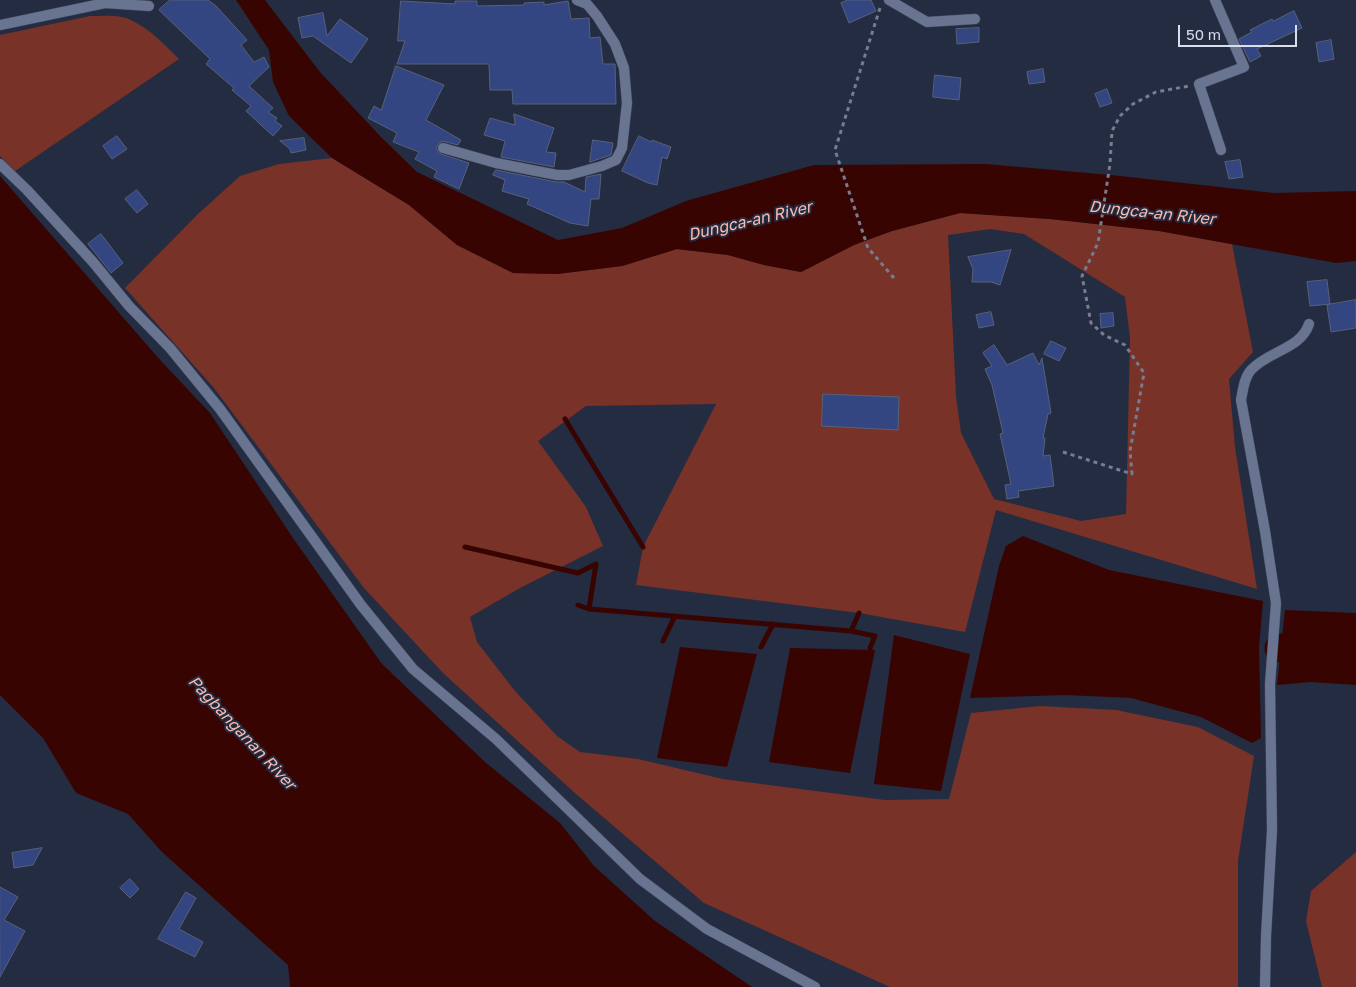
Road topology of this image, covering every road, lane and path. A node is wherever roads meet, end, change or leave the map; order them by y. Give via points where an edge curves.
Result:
1 (576, 0) edge
2 (883, 0) edge
3 (889, 0) edge
4 (1215, 0) edge
5 (149, 6) dead end
6 (976, 19) dead end
7 (0, 25) edge
8 (1199, 84) junction
9 (443, 148) dead end
10 (1221, 150) dead end
11 (0, 164) edge
12 (894, 278) dead end
13 (1309, 324) dead end
14 (1063, 452) dead end
15 (815, 987) edge
16 (1265, 987) edge

1 - 9 street via 587,4 597,16 615,44 624,68 627,103 622,148 616,160 570,175 557,175
2 - 12 path via 835,150 868,248
3 - 6 street via 927,22
4 - 8 street via 1244,67
5 - 7 street via 105,3
8 - 10 street
8 - 14 path via 1156,92 1133,104 1120,116 1112,130 1098,243 1082,276 1091,323 1104,335 1125,345 1144,373 1130,452 1132,474
11 - 15 street via 177,356 220,409 362,605 414,668 496,738 640,879 707,929
13 - 16 street via 1306,334 1251,369 1242,400 1276,604 1270,684 1272,830

